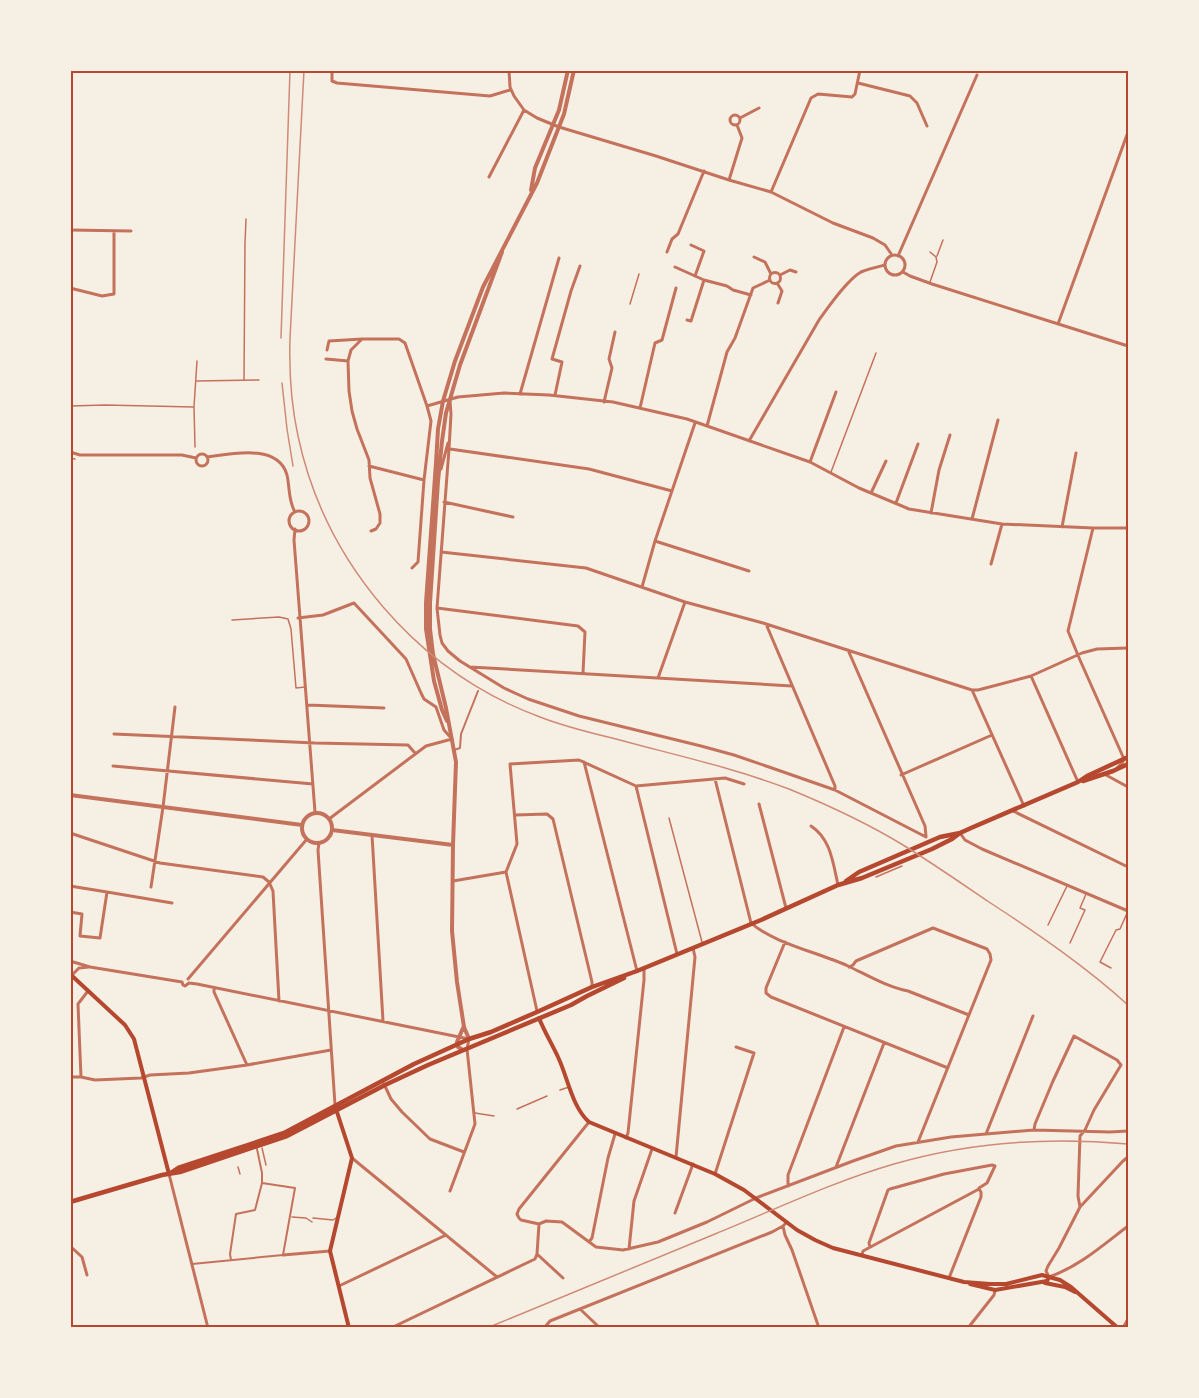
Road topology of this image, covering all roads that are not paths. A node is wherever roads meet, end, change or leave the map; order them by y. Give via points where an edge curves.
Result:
1 (332, 70) edge
2 (509, 70) edge
3 (568, 70) edge
4 (574, 70) edge
5 (860, 70) edge
6 (977, 75) dead end
7 (858, 82) junction
8 (511, 90) junction
9 (759, 108) dead end
10 (524, 110) junction
11 (740, 118) junction
12 (553, 125) junction
13 (737, 125) junction
14 (927, 126) dead end
15 (559, 127) junction
16 (1128, 132) edge
17 (704, 171) junction
18 (489, 177) dead end
19 (729, 180) junction
20 (771, 192) junction
21 (531, 193) junction
22 (246, 219) dead end
23 (70, 230) edge
24 (114, 231) junction
25 (131, 231) dead end
26 (943, 240) dead end
27 (691, 245) dead end
28 (502, 252) junction
29 (667, 252) dead end
30 (930, 252) dead end
31 (892, 255) junction
32 (898, 256) junction
33 (936, 257) junction
34 (559, 258) dead end
35 (754, 258) dead end
36 (885, 265) junction
37 (580, 266) dead end
38 (675, 267) dead end
39 (796, 272) dead end
40 (903, 272) junction
41 (639, 274) dead end
42 (771, 274) junction
43 (780, 275) junction
44 (695, 276) junction
45 (704, 280) junction
46 (770, 280) junction
47 (777, 283) junction
48 (930, 283) junction
49 (70, 288) edge
50 (675, 288) dead end
51 (751, 295) junction
52 (778, 303) dead end
53 (630, 304) dead end
54 (687, 320) dead end
55 (1058, 324) junction
56 (615, 332) dead end
57 (362, 339) junction
58 (1128, 346) edge
59 (327, 350) dead end
60 (876, 353) dead end
61 (326, 359) dead end
62 (197, 361) dead end
63 (348, 361) junction
64 (243, 380) junction
65 (259, 380) dead end
66 (196, 381) junction
67 (836, 392) dead end
68 (520, 394) junction
69 (555, 395) junction
70 (450, 399) junction
71 (443, 401) junction
72 (604, 402) junction
73 (70, 406) edge
74 (427, 406) junction
75 (194, 407) junction
76 (640, 408) junction
77 (998, 420) dead end
78 (696, 422) junction
79 (707, 426) junction
80 (950, 435) dead end
81 (449, 439) junction
82 (749, 441) junction
83 (918, 444) dead end
84 (195, 447) dead end
85 (450, 449) junction
86 (70, 452) edge
87 (1076, 453) dead end
88 (207, 457) junction
89 (70, 458) edge
90 (196, 458) junction
91 (75, 459) dead end
92 (886, 461) dead end
93 (810, 462) junction
94 (369, 466) junction
95 (831, 473) junction
96 (439, 474) junction
97 (424, 480) junction
98 (672, 491) junction
99 (871, 493) junction
100 (444, 502) junction
101 (896, 503) junction
102 (295, 512) junction
103 (931, 513) junction
104 (513, 516) dead end
105 (972, 519) junction
106 (1002, 524) junction
107 (1062, 526) junction
108 (1093, 528) junction
109 (1128, 528) edge
110 (295, 529) junction
111 (371, 531) dead end
112 (655, 542) junction
113 (441, 552) junction
114 (991, 564) dead end
115 (412, 568) dead end
116 (749, 571) dead end
117 (642, 587) junction
118 (685, 602) junction
119 (437, 608) junction
120 (299, 618) junction
121 (232, 620) dead end
122 (766, 624) junction
123 (1128, 648) edge
124 (848, 650) junction
125 (1078, 655) junction
126 (470, 666) junction
127 (583, 673) junction
128 (1030, 675) junction
129 (658, 678) junction
130 (792, 686) junction
131 (306, 687) junction
132 (972, 690) junction
133 (478, 691) dead end
134 (308, 705) junction
135 (175, 707) dead end
136 (384, 708) dead end
137 (449, 725) junction
138 (114, 734) dead end
139 (992, 735) junction
140 (172, 737) junction
141 (452, 739) junction
142 (311, 743) junction
143 (454, 750) junction
144 (415, 753) junction
145 (1127, 760) edge
146 (584, 762) junction
147 (113, 766) dead end
148 (167, 771) junction
149 (1105, 774) junction
150 (902, 775) junction
151 (715, 779) junction
152 (1078, 782) junction
153 (313, 784) junction
154 (744, 784) dead end
155 (636, 786) junction
156 (1128, 788) edge
157 (835, 790) junction
158 (70, 795) edge
159 (759, 804) dead end
160 (1024, 806) junction
161 (163, 807) junction
162 (1013, 810) junction
163 (315, 812) junction
164 (515, 815) junction
165 (669, 818) dead end
166 (329, 819) junction
167 (302, 825) junction
168 (811, 826) dead end
169 (332, 830) junction
170 (70, 833) edge
171 (960, 833) junction
172 (372, 835) junction
173 (307, 839) junction
174 (928, 839) junction
175 (319, 843) junction
176 (453, 844) junction
177 (930, 850) junction
178 (155, 861) junction
179 (902, 866) dead end
180 (1128, 867) edge
181 (506, 872) junction
182 (876, 877) dead end
183 (453, 881) junction
184 (269, 882) junction
185 (838, 885) junction
186 (1067, 885) junction
187 (70, 886) edge
188 (151, 887) dead end
189 (107, 892) junction
190 (1086, 893) junction
191 (172, 903) dead end
192 (786, 908) junction
193 (1128, 910) edge
194 (70, 912) edge
195 (751, 923) junction
196 (1048, 926) dead end
197 (785, 942) junction
198 (1070, 943) dead end
199 (702, 944) junction
200 (693, 948) junction
201 (677, 954) junction
202 (70, 961) edge
203 (90, 967) junction
204 (849, 967) junction
205 (644, 968) junction
206 (1111, 968) dead end
207 (637, 971) junction
208 (71, 974) edge
209 (188, 981) junction
210 (592, 987) junction
211 (214, 988) junction
212 (88, 991) junction
213 (279, 1001) junction
214 (329, 1010) junction
215 (537, 1012) junction
216 (969, 1015) junction
217 (1033, 1016) dead end
218 (539, 1018) junction
219 (383, 1021) junction
220 (464, 1027) junction
221 (845, 1027) junction
222 (458, 1037) junction
223 (469, 1039) junction
224 (884, 1042) junction
225 (457, 1044) junction
226 (736, 1047) dead end
227 (465, 1049) junction
228 (332, 1050) junction
229 (247, 1065) junction
230 (948, 1068) junction
231 (70, 1077) edge
232 (81, 1077) junction
233 (144, 1077) junction
234 (382, 1080) junction
235 (385, 1085) junction
236 (570, 1086) junction
237 (561, 1090) dead end
238 (547, 1096) dead end
239 (336, 1108) junction
240 (517, 1109) dead end
241 (474, 1113) junction
242 (494, 1116) dead end
243 (589, 1122) junction
244 (1034, 1130) junction
245 (1085, 1130) junction
246 (1128, 1131) edge
247 (615, 1134) junction
248 (986, 1134) junction
249 (626, 1138) junction
250 (918, 1142) junction
251 (259, 1145) junction
252 (652, 1149) junction
253 (464, 1152) junction
254 (676, 1157) junction
255 (1128, 1157) edge
256 (352, 1158) junction
257 (693, 1164) junction
258 (266, 1166) dead end
259 (238, 1167) dead end
260 (836, 1167) junction
261 (169, 1174) junction
262 (240, 1174) dead end
263 (715, 1174) junction
264 (262, 1183) junction
265 (788, 1186) junction
266 (979, 1189) junction
267 (450, 1191) dead end
268 (756, 1198) junction
269 (70, 1202) edge
270 (1080, 1207) junction
271 (675, 1213) dead end
272 (292, 1217) dead end
273 (337, 1217) junction
274 (313, 1218) dead end
275 (312, 1222) dead end
276 (539, 1224) junction
277 (785, 1224) junction
278 (1128, 1226) edge
279 (446, 1235) junction
280 (589, 1242) junction
281 (70, 1246) edge
282 (870, 1247) junction
283 (629, 1249) junction
284 (330, 1251) junction
285 (537, 1254) junction
286 (282, 1255) junction
287 (862, 1255) junction
288 (231, 1260) junction
289 (192, 1264) junction
290 (87, 1275) dead end
291 (1049, 1276) junction
292 (497, 1277) junction
293 (564, 1278) dead end
294 (949, 1278) junction
295 (964, 1281) junction
296 (1038, 1283) junction
297 (991, 1284) junction
298 (1015, 1284) junction
299 (339, 1286) junction
300 (995, 1290) junction
301 (1078, 1293) junction
302 (580, 1309) junction
303 (1128, 1319) edge
304 (208, 1328) edge
305 (349, 1328) edge
306 (391, 1328) edge
307 (544, 1328) edge
308 (600, 1328) edge
309 (819, 1328) edge
310 (968, 1328) edge
311 (1118, 1328) edge
312 (1123, 1328) edge

1 - 8 street via 332,81 337,83 490,96
2 - 8 street
3 - 12 street
4 - 15 street
5 - 7 street
6 - 32 street
7 - 14 street via 910,96
7 - 20 street via 852,98 818,94 811,98
8 - 10 street
9 - 11 street
10 - 12 street
10 - 18 street
11 - 13 street
11 - 13 street via 731,118 732,124
12 - 15 street
12 - 21 street via 535,168
13 - 19 street via 742,138
15 - 17 street
15 - 21 street
16 - 55 street
17 - 19 street
17 - 29 street
19 - 20 street
20 - 31 street via 873,238
21 - 28 street
22 - 64 lane
23 - 24 street
24 - 25 street
24 - 49 street via 114,294 102,296
26 - 33 lane
27 - 44 street via 704,251
28 - 70 street
28 - 71 street via 483,287
30 - 33 lane
31 - 32 street
31 - 36 street
32 - 40 street via 905,262
33 - 48 lane
34 - 68 street
35 - 42 street via 765,262
36 - 40 street via 891,275
36 - 82 street via 861,273 831,303
37 - 69 street via 552,359 562,362
38 - 44 street
39 - 43 street via 790,270
40 - 48 street
41 - 53 lane
42 - 43 street
42 - 46 street
43 - 47 street
44 - 45 street
45 - 51 street
45 - 54 street via 692,321
46 - 47 street
46 - 51 street via 755,286
47 - 52 street via 782,291
48 - 55 street
50 - 76 street via 662,340 655,343
51 - 79 street via 727,352
55 - 58 street
56 - 72 street
57 - 59 street via 329,341
57 - 63 street via 351,350
57 - 74 street via 399,339 405,343
60 - 95 lane
61 - 63 street
62 - 66 lane
63 - 94 street via 352,411
64 - 65 lane
64 - 66 lane
66 - 75 lane
67 - 93 street
68 - 69 street
68 - 70 street
69 - 72 street
70 - 71 street
70 - 81 street
70 - 96 street
71 - 74 street
71 - 137 street via 436,452 426,629 434,681
72 - 76 street
73 - 75 lane
74 - 97 street via 431,421
75 - 84 lane
76 - 78 street
77 - 105 street
78 - 79 street
78 - 98 street
79 - 82 street
80 - 103 street
81 - 85 street
81 - 96 street
82 - 93 street
83 - 101 street
85 - 98 street via 589,469
85 - 100 street
86 - 90 street
87 - 107 street
88 - 90 street via 200,454
88 - 90 street via 203,466 197,464
88 - 102 street via 272,457 286,472
89 - 91 lane
92 - 99 street
93 - 95 street
94 - 97 street
94 - 111 street via 380,518 376,530
95 - 99 street
96 - 137 street via 430,629
97 - 115 street via 418,562
98 - 112 street
99 - 101 street
100 - 104 street
100 - 113 street
101 - 103 street
102 - 110 street via 290,517
102 - 110 street via 306,513 309,520 304,529
103 - 105 street
105 - 106 street
106 - 107 street
106 - 114 street
107 - 108 street
108 - 109 street
108 - 125 street via 1068,631
110 - 120 street
112 - 116 street
112 - 117 street
113 - 117 street via 586,568
113 - 119 street
117 - 118 street
118 - 122 street
118 - 129 street
119 - 126 street via 441,638 448,651
119 - 127 street via 578,626 585,632
120 - 131 street
120 - 141 street via 323,615 354,603 406,659 424,699 436,707 444,730
121 - 131 lane via 288,619 296,688
122 - 124 street
122 - 130 street
123 - 125 street via 1097,649
124 - 132 street
124 - 150 street
125 - 128 street
125 - 145 street
126 - 127 street
126 - 157 street via 528,699 579,716 734,755
127 - 129 street
128 - 132 street
128 - 152 street
129 - 130 street
130 - 157 street
131 - 134 street
132 - 139 street
133 - 143 street via 461,734 460,748
134 - 136 street
134 - 142 street
135 - 140 street
137 - 141 street
138 - 140 street
139 - 150 street
139 - 160 street
140 - 142 street
140 - 148 street
141 - 143 street
141 - 144 street
142 - 144 street via 408,745
142 - 153 street
143 - 176 street via 457,776
144 - 166 street
145 - 149 main road
145 - 152 main road
146 - 155 street
146 - 164 street via 510,764
146 - 207 street
147 - 148 street
148 - 153 street
148 - 161 street
149 - 152 main road
149 - 156 street
150 - 174 street
151 - 154 street
151 - 155 street
151 - 195 street
152 - 160 main road
153 - 163 street
155 - 201 street
157 - 174 street
158 - 161 street
159 - 192 street
160 - 162 main road
161 - 167 street
161 - 178 street
162 - 171 main road
162 - 180 street
163 - 166 street
163 - 167 street
164 - 181 street via 518,844
164 - 210 street via 547,814 553,819
165 - 199 lane
166 - 169 street
167 - 173 street
168 - 185 street via 827,842
169 - 172 street
169 - 175 street
170 - 178 street
171 - 174 main road
171 - 177 main road
171 - 186 street via 982,849
172 - 176 street
172 - 219 street
173 - 175 street
173 - 184 street
174 - 177 street
174 - 185 main road
175 - 214 street
176 - 183 street
177 - 185 main road
178 - 184 street via 263,877
178 - 188 street
179 - 182 lane
181 - 183 street
181 - 215 street
183 - 220 street via 453,932
184 - 209 street
184 - 213 street via 273,891
185 - 192 main road
186 - 190 street
186 - 196 lane
187 - 189 street
189 - 191 street
189 - 194 street via 100,938 80,936 82,914
190 - 193 street
190 - 198 lane via 1080,908 1085,910
192 - 195 main road
193 - 206 lane via 1100,962
195 - 197 street
195 - 199 main road
197 - 204 street
197 - 221 street via 766,993
199 - 200 main road
200 - 201 main road
200 - 254 street
201 - 205 main road
202 - 203 street
203 - 208 street
203 - 209 street
204 - 216 street
204 - 216 street via 933,928 987,949 991,960
205 - 207 main road
205 - 249 street
207 - 210 main road
207 - 218 main road
208 - 212 main road
209 - 211 street
210 - 215 main road
211 - 213 street
211 - 229 street
212 - 232 street via 78,1004
212 - 233 main road via 129,1031
213 - 214 street
214 - 219 street
214 - 228 street
215 - 218 main road
215 - 223 main road
216 - 230 street
217 - 248 street
218 - 227 main road
218 - 236 main road
219 - 222 street
220 - 222 street
220 - 223 street
221 - 224 street
221 - 265 street via 788,1175
222 - 223 street
222 - 225 street
223 - 225 main road
223 - 227 street
224 - 230 street
224 - 260 street
225 - 227 street
225 - 234 main road
226 - 263 street via 754,1053
227 - 235 main road
227 - 241 street
228 - 229 street
228 - 239 street
229 - 233 street
230 - 250 street
231 - 232 street
232 - 233 street
233 - 261 main road
234 - 235 street
234 - 239 main road
235 - 239 main road
235 - 253 street via 396,1106 430,1139
236 - 237 lane
236 - 243 main road
238 - 240 lane
239 - 251 main road
239 - 256 main road
241 - 242 lane
241 - 253 street via 475,1124
243 - 247 main road
243 - 276 street via 519,1209 521,1220
244 - 245 street
244 - 245 street via 1074,1036 1121,1065
244 - 248 street
245 - 246 street
245 - 270 street via 1080,1136
247 - 249 main road
247 - 280 street
248 - 250 street
249 - 252 main road
250 - 260 street
251 - 258 lane
251 - 261 main road via 235,1156
251 - 261 main road via 180,1167
251 - 264 street
252 - 254 main road
252 - 283 street via 634,1201
253 - 267 street
254 - 257 main road
255 - 270 street
256 - 273 main road
256 - 279 street
257 - 263 main road
257 - 271 street
259 - 262 lane
260 - 265 street
261 - 269 main road
261 - 289 street
263 - 268 main road
264 - 286 street via 295,1188
264 - 288 street via 255,1210 236,1214
265 - 268 street
266 - 282 street
266 - 282 street via 987,1184 995,1166 944,1174 888,1190
266 - 294 street via 981,1197
268 - 277 main road
268 - 283 street via 658,1242
270 - 291 street via 1048,1266
272 - 275 lane
273 - 274 lane
273 - 284 main road
276 - 280 street via 562,1222
276 - 285 street
277 - 287 main road via 833,1248
277 - 302 street
277 - 309 street via 785,1234
278 - 291 street via 1080,1263
279 - 292 street
279 - 299 street
280 - 283 street via 596,1247
281 - 290 street via 82,1257
282 - 287 street
284 - 286 street
284 - 299 main road
285 - 292 street via 535,1259
285 - 293 street
286 - 288 street
287 - 294 main road
288 - 289 street
289 - 304 street
291 - 296 main road via 1047,1281
291 - 298 main road
291 - 301 main road
292 - 306 street
294 - 295 main road
295 - 297 main road
295 - 300 main road
296 - 298 main road
296 - 301 main road
297 - 298 main road
297 - 300 main road
298 - 300 main road
299 - 305 main road
300 - 310 street
301 - 311 main road
302 - 307 street via 550,1321
302 - 308 street
303 - 312 street

